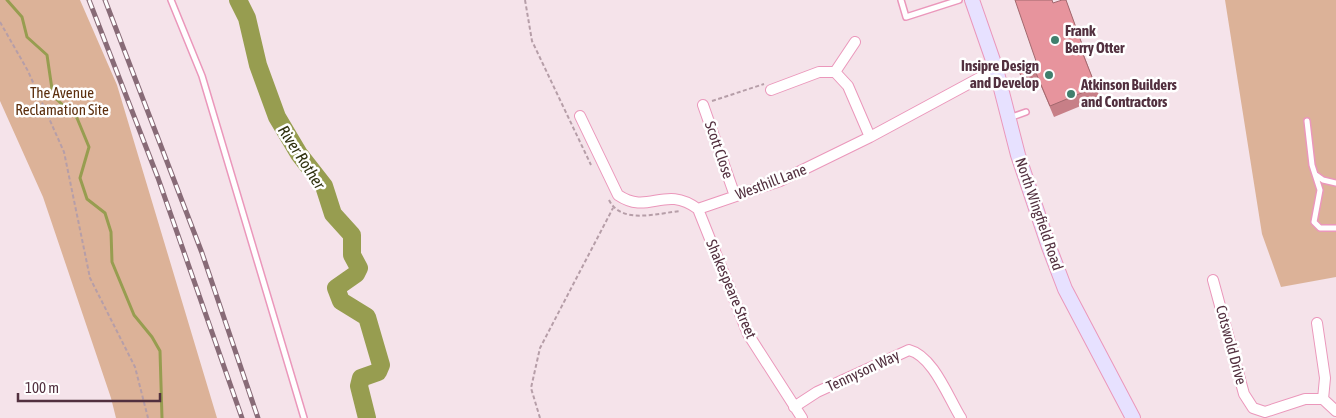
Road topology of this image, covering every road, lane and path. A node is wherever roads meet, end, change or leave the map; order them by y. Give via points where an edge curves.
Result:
1 (171, 0) edge
2 (525, 0) edge
3 (900, 0) edge
4 (959, 0) edge
5 (972, 0) edge
6 (0, 22) edge
7 (855, 42) dead end
8 (996, 69) junction
9 (835, 72) junction
10 (771, 90) joint
11 (703, 105) joint
12 (1026, 112) dead end
13 (580, 116) dead end
14 (1008, 118) junction
15 (1307, 121) dead end
16 (870, 137) junction
17 (595, 172) dead end
18 (1315, 174) junction
19 (1336, 183) edge
20 (735, 196) junction
21 (608, 199) dead end
22 (613, 208) junction
23 (698, 209) junction
24 (1336, 228) edge
25 (1213, 280) dead end
26 (1317, 323) dead end
27 (1323, 399) junction
28 (794, 407) junction
29 (1336, 411) edge
30 (148, 418) edge
31 (304, 418) edge
32 (540, 418) edge
33 (802, 418) edge
34 (961, 418) edge
35 (1133, 418) edge

1 - 31 lane via 202,76
2 - 17 path via 532,41
3 - 4 lane via 906,18
5 - 8 main road, North Wingfield Road via 993,47
6 - 30 path via 28,71 64,152 90,278 135,367
7 - 9 street
8 - 14 main road, North Wingfield Road
8 - 16 street, Westhill Lane
9 - 10 street via 818,72
9 - 16 street via 848,86
10 - 11 path via 763,83
11 - 20 street, Scott Close
12 - 14 lane
13 - 23 street via 618,195 629,203 671,197 686,200
14 - 35 main road, North Wingfield Road via 1065,289
15 - 18 lane
16 - 20 street, Westhill Lane via 780,181
18 - 19 lane
18 - 24 lane via 1320,196 1314,216 1315,225
20 - 23 street, Westhill Lane
21 - 22 path
22 - 23 path via 640,216
22 - 32 path via 540,348 531,388
23 - 28 street, Shakespeare Street via 748,334
25 - 27 street, Cotswold Drive via 1244,394 1253,408 1265,412 1306,399
26 - 27 street via 1325,378
27 - 29 street
28 - 33 street, Shakespeare Street
28 - 34 street, Tennyson Way via 817,392 909,350 918,352 931,366

